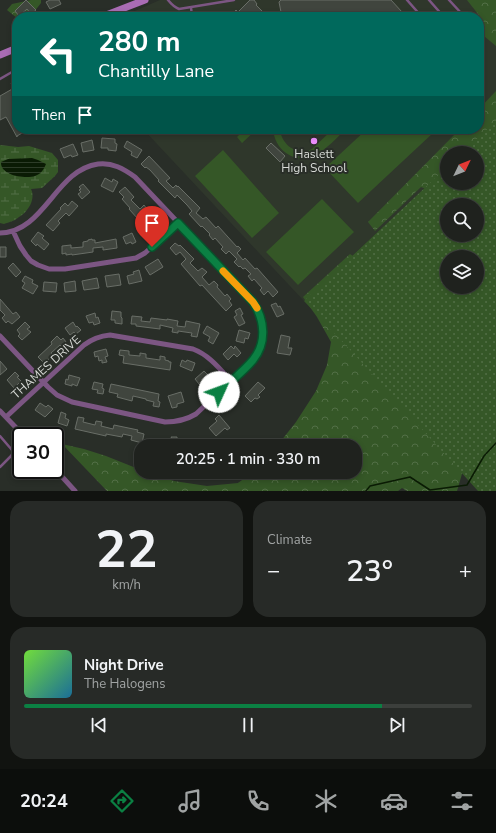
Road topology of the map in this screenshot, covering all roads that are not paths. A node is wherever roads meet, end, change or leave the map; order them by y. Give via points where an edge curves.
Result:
1 (145, 0) edge
2 (168, 0) edge
3 (234, 0) edge
4 (406, 0) edge
5 (429, 0) edge
6 (449, 0) edge
7 (191, 7) junction
8 (114, 12) edge
9 (192, 12) edge
10 (417, 12) edge
11 (440, 12) edge
12 (460, 12) edge
13 (12, 50) edge
14 (0, 55) edge
15 (12, 72) edge
16 (0, 79) edge
17 (178, 223) junction
18 (13, 231) junction
19 (0, 233) edge
20 (0, 336) edge
21 (231, 381) junction
22 (43, 383) junction
23 (0, 411) edge
24 (6, 417) junction
25 (15, 427) edge
26 (0, 436) edge
27 (0, 467) edge
28 (64, 479) edge
29 (75, 491) edge

1 - 8 main road
2 - 7 lane via 175,8
3 - 7 lane
4 - 10 lane
5 - 11 lane
6 - 12 lane
7 - 9 lane
13 - 14 main road
15 - 16 lane
17 - 18 street via 136,258 65,269 49,269 31,261
17 - 18 street via 135,177 121,168 105,164 89,166 78,171 28,223
17 - 21 street via 253,302 261,317 263,334 259,351
18 - 19 street
20 - 22 street
21 - 22 street via 196,414 170,422 72,402 57,395
21 - 22 street, THAMES DRIVE via 212,360 193,348 110,335 88,342
22 - 24 street, THAMES DRIVE
23 - 24 street
24 - 25 street
26 - 27 lane via 13,453
28 - 29 street

